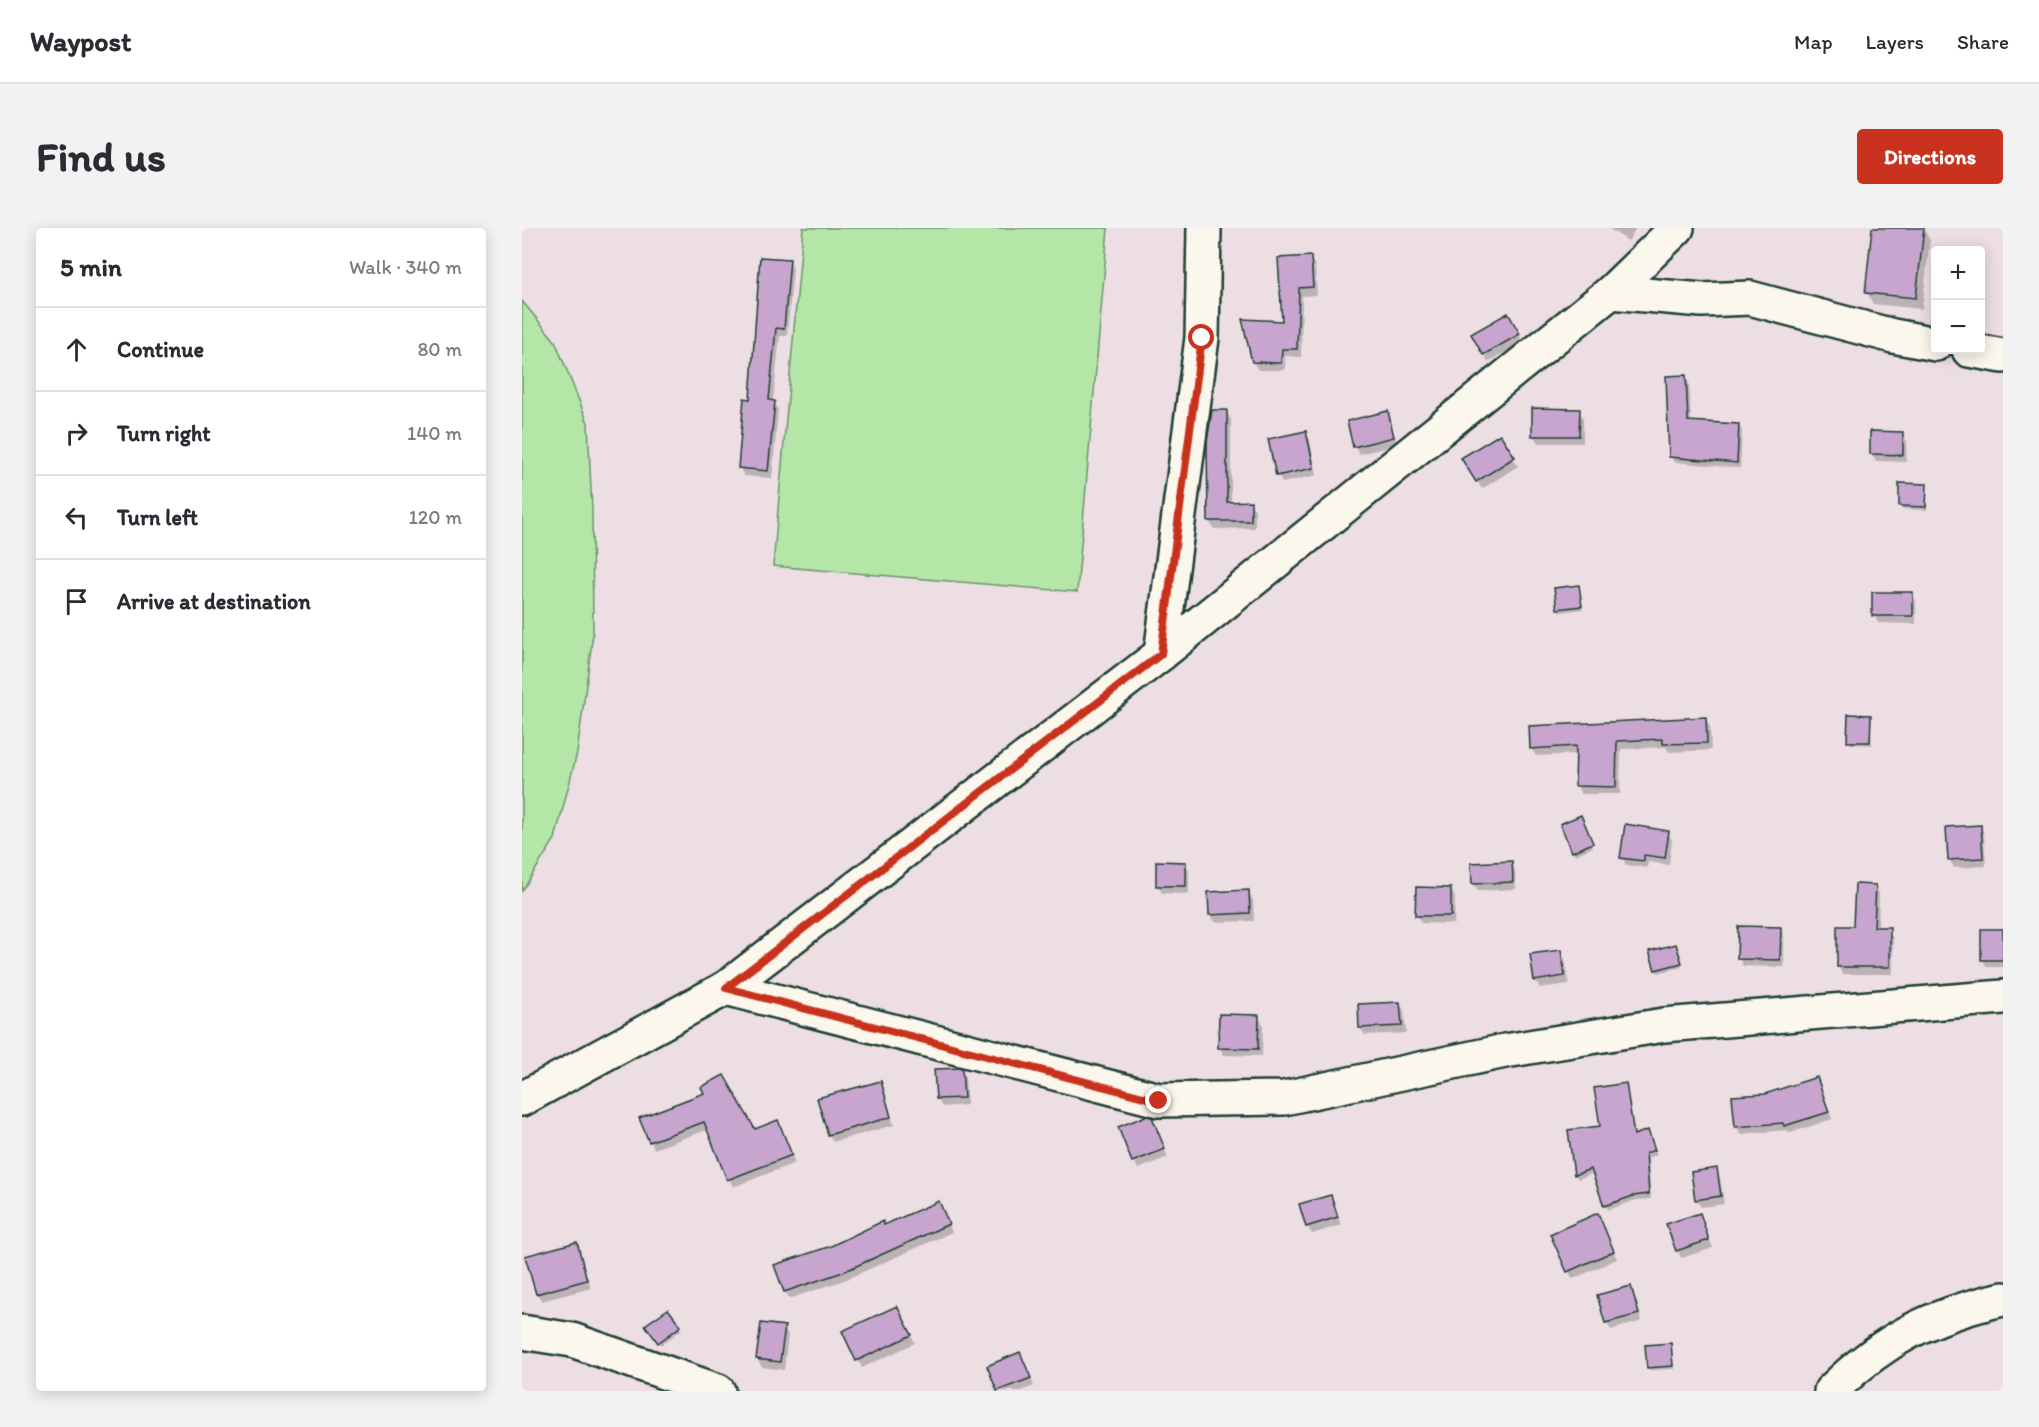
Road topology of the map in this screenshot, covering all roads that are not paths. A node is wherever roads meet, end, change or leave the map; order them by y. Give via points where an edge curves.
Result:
1 (1204, 228) edge
2 (1677, 228) edge
3 (1611, 292) junction
4 (1931, 343) edge
5 (1985, 353) edge
6 (2003, 356) edge
7 (1161, 654) junction
8 (726, 988) junction
9 (2003, 997) edge
10 (522, 1099) edge
11 (2003, 1299) edge
12 (522, 1332) edge
13 (718, 1391) edge
14 (1831, 1391) edge

1 - 7 street via 1202,338
2 - 3 street
3 - 4 street via 1702,300 1750,298
3 - 7 street
5 - 6 street
7 - 8 street
8 - 9 street via 1159,1101 1284,1098 1505,1051 1664,1025
8 - 10 street
11 - 14 street via 1960,1308 1912,1328
12 - 13 street via 572,1340

